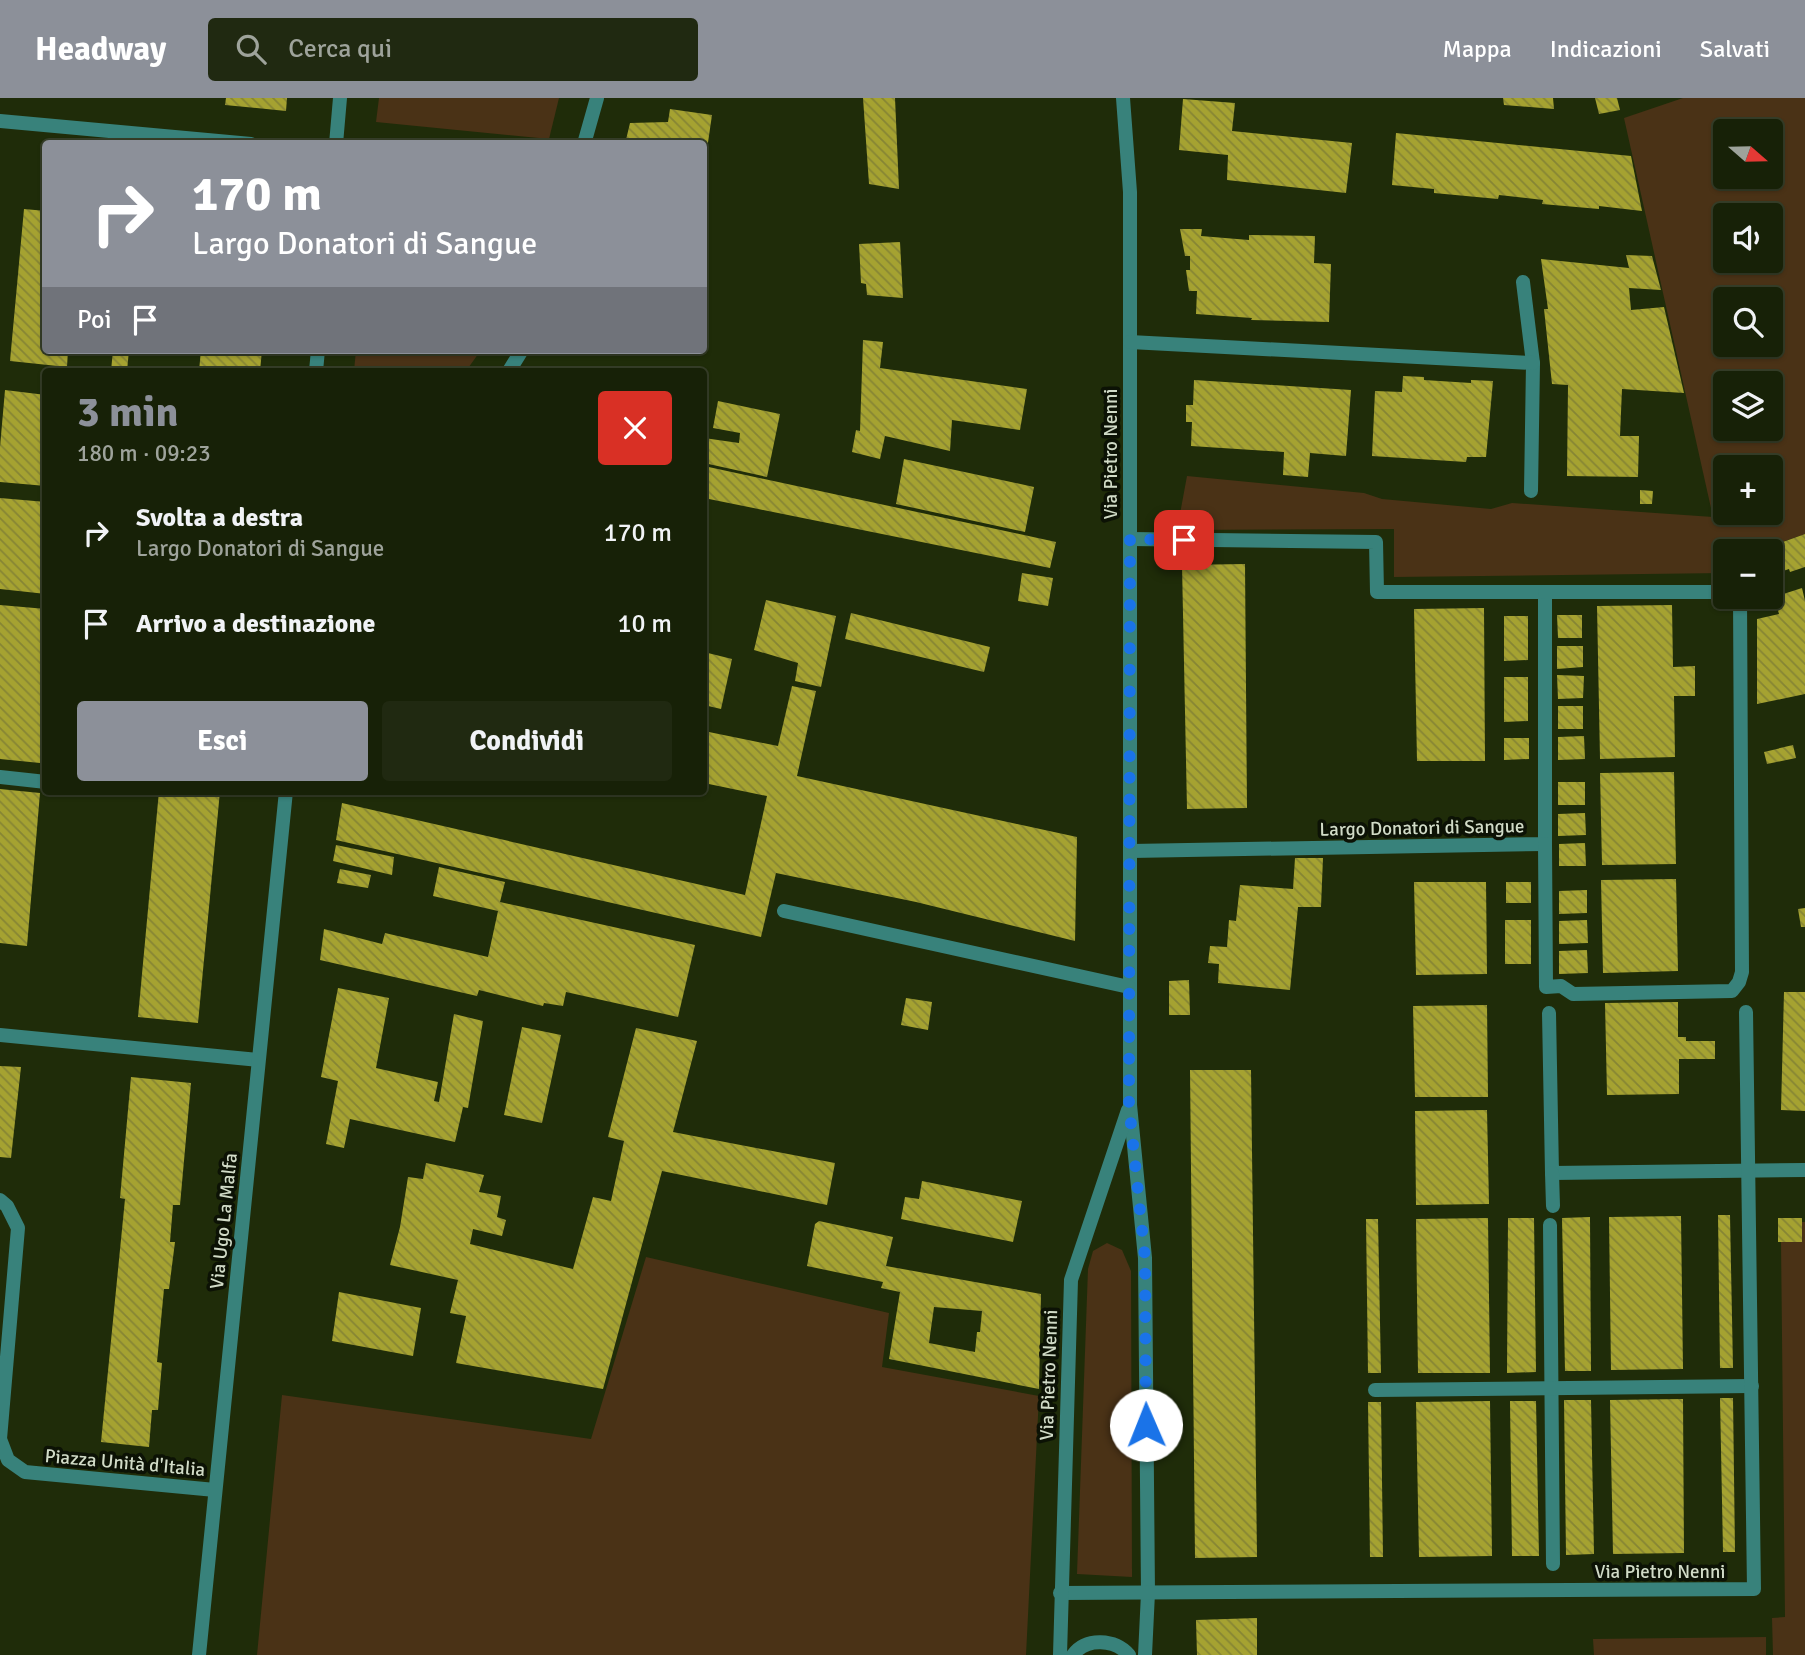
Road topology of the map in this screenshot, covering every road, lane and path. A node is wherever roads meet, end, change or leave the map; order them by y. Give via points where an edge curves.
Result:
1 (340, 98) edge
2 (597, 98) edge
3 (1123, 98) edge
4 (0, 121) edge
5 (207, 140) edge
6 (337, 140) edge
7 (585, 140) edge
8 (1523, 282) dead end
9 (1130, 342) junction
10 (1533, 362) junction
11 (1531, 491) dead end
12 (1130, 539) junction
13 (1545, 592) junction
14 (1713, 592) edge
15 (1741, 609) edge
16 (0, 777) edge
17 (42, 782) edge
18 (286, 795) edge
19 (1545, 844) junction
20 (1131, 850) junction
21 (785, 911) dead end
22 (1129, 987) junction
23 (1549, 1013) dead end
24 (1746, 1013) dead end
25 (0, 1035) edge
26 (258, 1060) junction
27 (1129, 1105) junction
28 (1805, 1170) edge
29 (1749, 1171) junction
30 (1552, 1173) junction
31 (0, 1200) edge
32 (1553, 1206) dead end
33 (1550, 1225) dead end
34 (1752, 1387) junction
35 (1552, 1388) junction
36 (1375, 1390) dead end
37 (215, 1490) junction
38 (1553, 1564) dead end
39 (1060, 1593) junction
40 (1148, 1593) junction
41 (199, 1655) edge
42 (1060, 1655) edge
43 (1073, 1655) edge
44 (1129, 1655) edge
45 (1145, 1655) edge

1 - 6 street
2 - 7 street
3 - 9 street, Via Pietro Nenni via 1130,192
4 - 5 street
8 - 10 street
9 - 10 street
9 - 12 street, Via Pietro Nenni
10 - 11 street
12 - 13 street via 1376,542 1377,593
12 - 20 street, Via Pietro Nenni
13 - 14 street
13 - 19 street, Largo Donatori di Sangue
15 - 19 street via 1742,972 1732,991 1573,995 1561,986 1546,987
16 - 17 street
18 - 26 street, Via Ugo La Malfa
19 - 20 street, Largo Donatori di Sangue
20 - 22 street, Via Pietro Nenni
21 - 22 street
22 - 27 street, Via Pietro Nenni
23 - 30 street
24 - 29 street, Via Pietro Nenni
25 - 26 street
26 - 37 street, Via Ugo La Malfa
27 - 39 street, Via Pietro Nenni via 1071,1280
27 - 40 street, Via Pietro Nenni via 1145,1258
28 - 29 street
29 - 30 street
29 - 34 street, Via Pietro Nenni
30 - 32 street
31 - 37 street, Piazza Unità d'Italia via 18,1228 0,1439 8,1460 25,1472
33 - 35 street
34 - 35 street
34 - 40 street, Via Pietro Nenni via 1754,1589
35 - 36 street
35 - 38 street
37 - 41 street, Via Ugo La Malfa
39 - 40 street
39 - 42 street, Via Pietro Nenni
40 - 45 street, Via Pietro Nenni
43 - 44 street via 1089,1643 1104,1642 1124,1648

